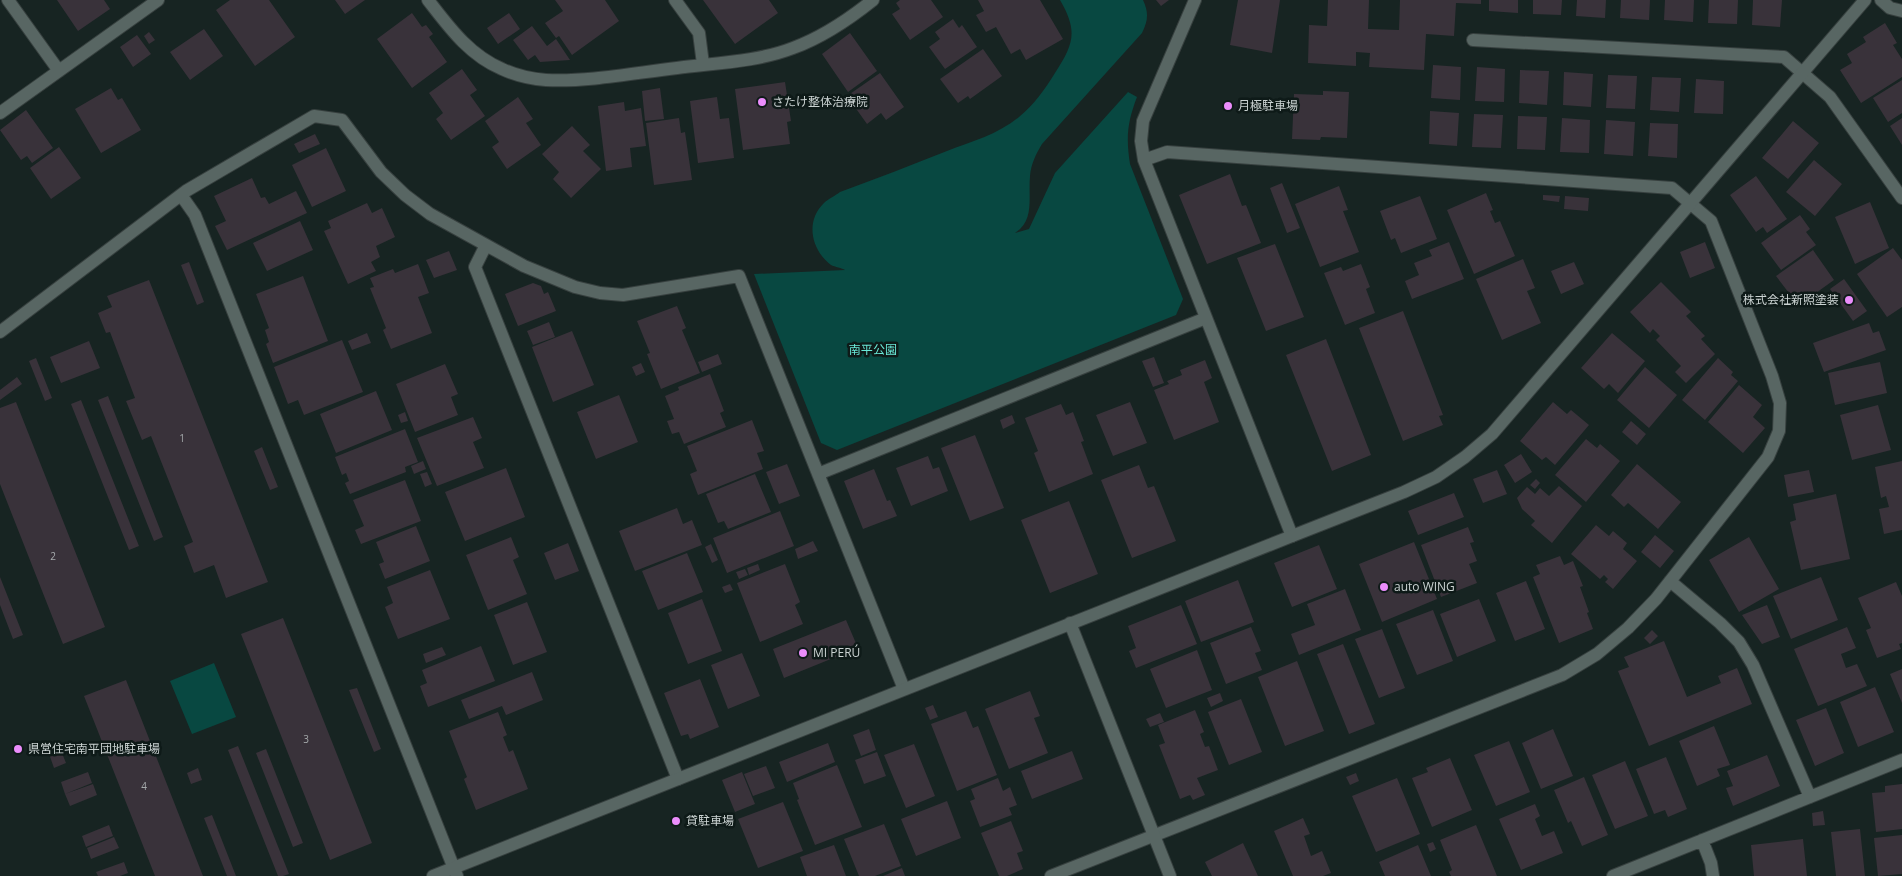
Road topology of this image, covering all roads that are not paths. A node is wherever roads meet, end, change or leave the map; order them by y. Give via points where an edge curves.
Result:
1 (8, 0) edge
2 (158, 0) edge
3 (428, 0) edge
4 (675, 0) edge
5 (874, 0) edge
6 (1195, 0) edge
7 (1865, 0) edge
8 (1881, 0) edge
9 (1902, 11) edge
10 (1473, 40) dead end
11 (703, 64) junction
12 (58, 71) junction
13 (1803, 73) junction
14 (0, 112) edge
15 (1144, 160) junction
16 (181, 195) junction
17 (1902, 198) edge
18 (1691, 204) junction
19 (486, 246) junction
20 (1206, 318) junction
21 (0, 332) edge
22 (818, 474) junction
23 (1292, 536) junction
24 (1670, 581) junction
25 (1070, 623) junction
26 (904, 689) junction
27 (1902, 760) edge
28 (678, 779) junction
29 (1810, 797) junction
30 (1154, 836) junction
31 (1702, 840) junction
32 (456, 872) edge
33 (433, 876) edge
34 (1051, 876) edge
35 (1170, 876) edge
36 (1613, 876) edge
37 (1713, 876) edge

1 - 12 street
2 - 12 street
3 - 11 street via 462,43 501,69 523,76 545,80 593,78
4 - 11 street via 698,33
5 - 11 street via 840,25 791,48 766,56
6 - 15 street via 1143,121 1141,141
7 - 13 street
8 - 9 street via 1890,8
10 - 13 street via 1784,57
12 - 14 street
13 - 17 street via 1830,97
13 - 18 street
15 - 18 street via 1166,152 1672,188
15 - 20 street
16 - 19 street via 314,116 342,120 382,172 405,195 430,214
16 - 21 street
16 - 32 street via 195,215
18 - 23 street via 1510,414 1465,457 1436,477 1404,492
18 - 24 street via 1711,221 1772,376 1780,403 1779,431 1768,457
19 - 22 street via 524,266 575,287 600,293 623,295 738,276
19 - 28 street via 475,267
20 - 22 street
20 - 23 street
22 - 26 street
23 - 25 street
24 - 29 street via 1739,642 1753,665
24 - 30 street via 1628,628 1596,654 1562,675
25 - 26 street
25 - 30 street
26 - 28 street
27 - 29 street
28 - 32 street
29 - 31 street
30 - 34 street
30 - 35 street
31 - 36 street
31 - 37 street
32 - 33 street

